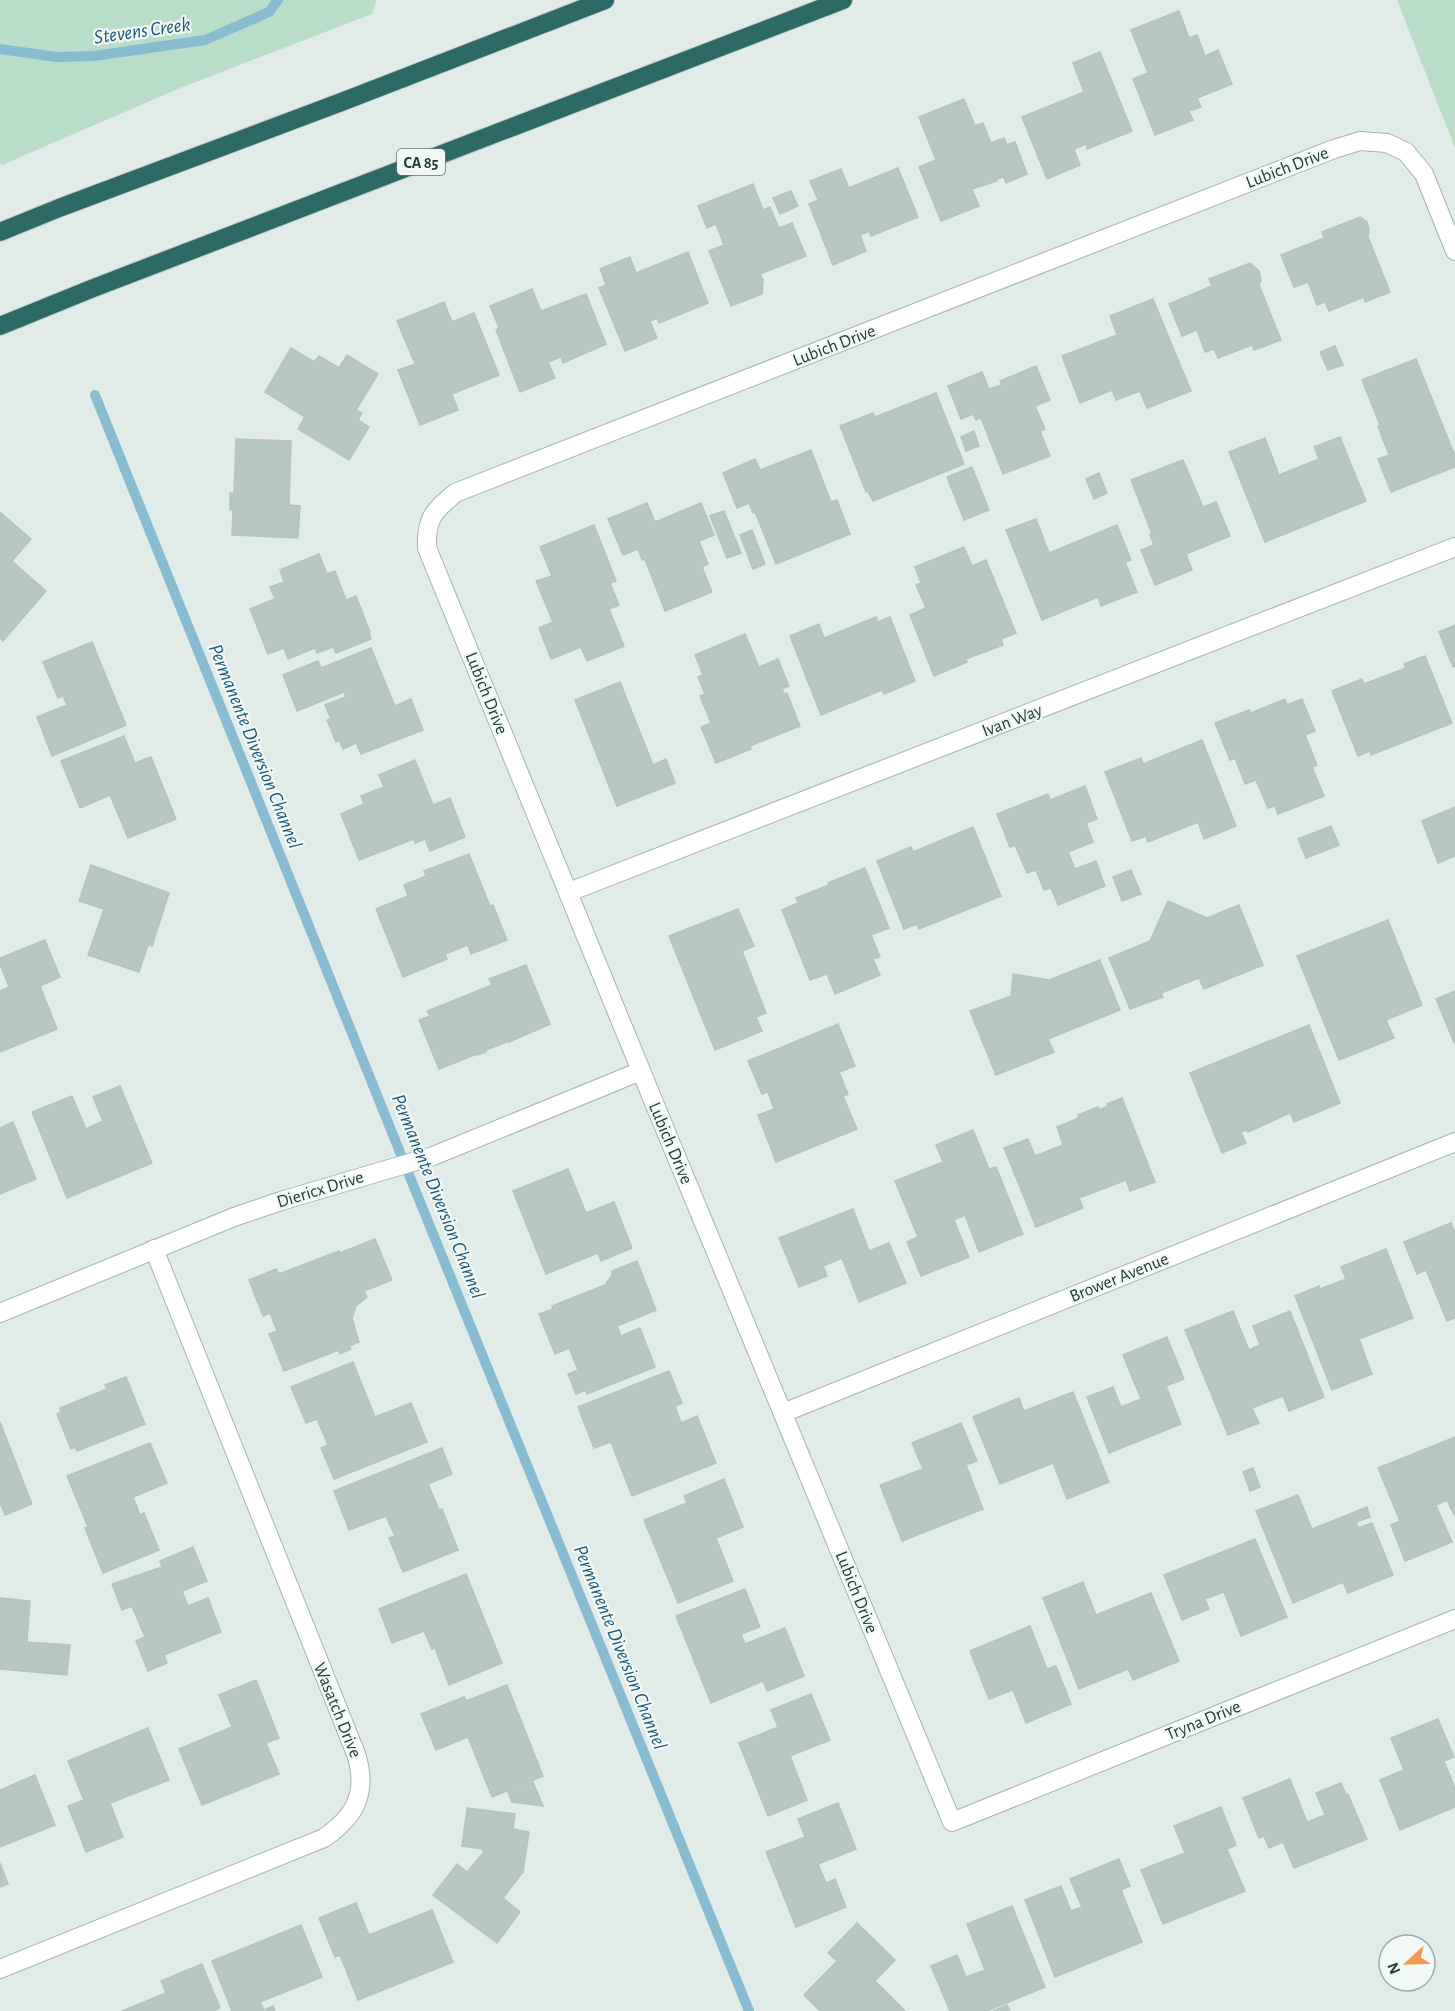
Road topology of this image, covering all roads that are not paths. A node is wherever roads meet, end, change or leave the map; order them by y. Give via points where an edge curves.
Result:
1 (605, 0) edge
2 (843, 0) edge
3 (0, 232) edge
4 (1454, 243) edge
5 (0, 326) edge
6 (1455, 548) edge
7 (569, 892) junction
8 (641, 1071) junction
9 (1455, 1142) edge
10 (154, 1249) junction
11 (0, 1313) edge
12 (783, 1413) junction
13 (1455, 1618) edge
14 (952, 1822) joint
15 (0, 1969) edge

1 - 3 highway
2 - 5 highway, CA 85
4 - 7 street, Lubich Drive via 1424,174 1406,152 1387,143 1360,141 455,494 436,510 427,531 427,548
6 - 7 street, Ivan Way
7 - 8 street, Lubich Drive
8 - 10 street, Diericx Drive via 433,1156 244,1214
8 - 12 street, Lubich Drive
9 - 12 street, Brower Avenue
10 - 11 street, Diericx Drive
10 - 15 street, Wasatch Drive via 356,1754 361,1791 353,1812 324,1838
12 - 14 street, Lubich Drive
13 - 14 street, Tryna Drive

